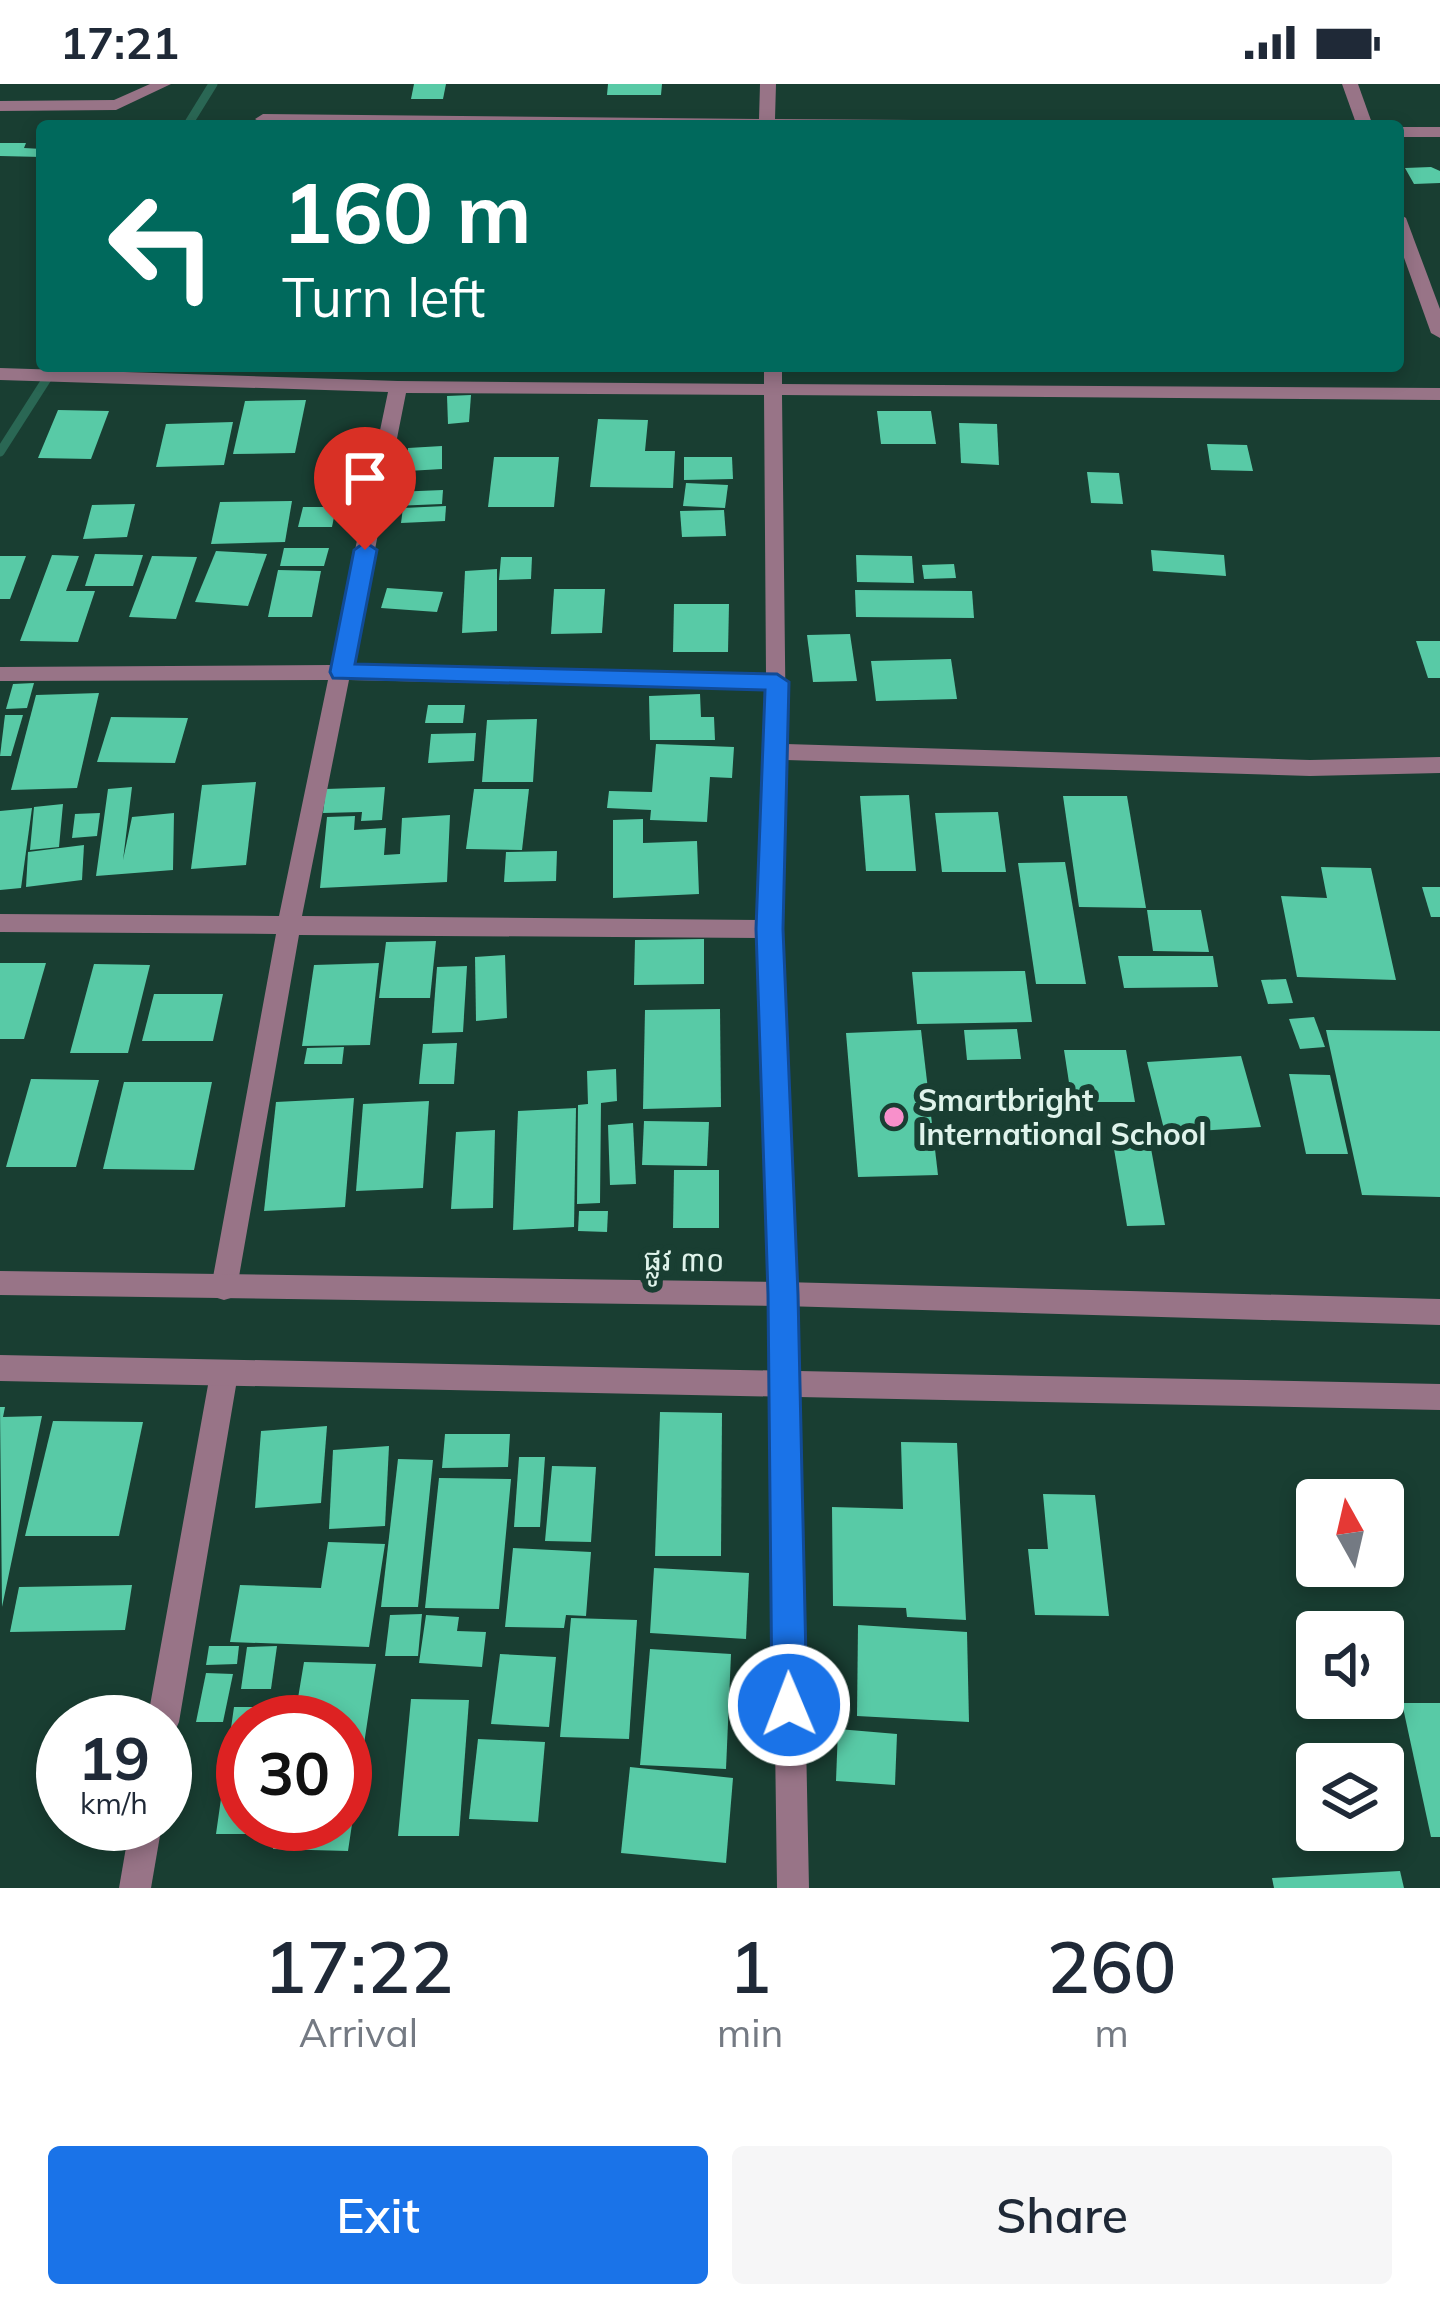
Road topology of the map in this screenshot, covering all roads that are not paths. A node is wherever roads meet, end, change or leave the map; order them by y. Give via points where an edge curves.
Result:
1 (163, 84) edge
2 (768, 84) edge
3 (1350, 84) edge
4 (0, 106) edge
5 (263, 118) dead end
6 (465, 120) edge
7 (767, 120) edge
8 (1363, 120) edge
9 (1404, 132) edge
10 (1440, 132) edge
11 (1404, 234) edge
12 (1440, 333) edge
13 (0, 374) edge
14 (774, 377) edge
15 (398, 387) junction
16 (1440, 394) edge
17 (341, 672) junction
18 (0, 674) edge
19 (777, 682) junction
20 (775, 752) junction
21 (1440, 765) edge
22 (0, 923) edge
23 (289, 925) junction
24 (770, 929) junction
25 (0, 1282) edge
26 (224, 1288) junction
27 (783, 1294) junction
28 (1440, 1312) edge
29 (0, 1368) edge
30 (224, 1374) junction
31 (782, 1385) junction
32 (1440, 1397) edge
33 (169, 1695) edge
34 (141, 1851) edge
35 (135, 1888) edge
36 (793, 1888) edge

1 - 4 street via 116,105
2 - 7 street
3 - 8 street
5 - 6 street
9 - 10 street
11 - 12 street
13 - 15 street
14 - 15 street
14 - 16 street
14 - 19 street
15 - 17 street
17 - 18 street
17 - 19 street
17 - 23 street
19 - 20 street
20 - 21 street via 1310,769
20 - 24 street
22 - 23 street
23 - 24 street
23 - 26 street
24 - 27 street
25 - 26 street, ផ្លូវ ៣០
26 - 27 street, ផ្លូវ ៣០
27 - 28 street, ផ្លូវ ៣០
27 - 31 street
29 - 30 street
30 - 31 street
30 - 33 street
31 - 32 street
31 - 36 street
34 - 35 street

